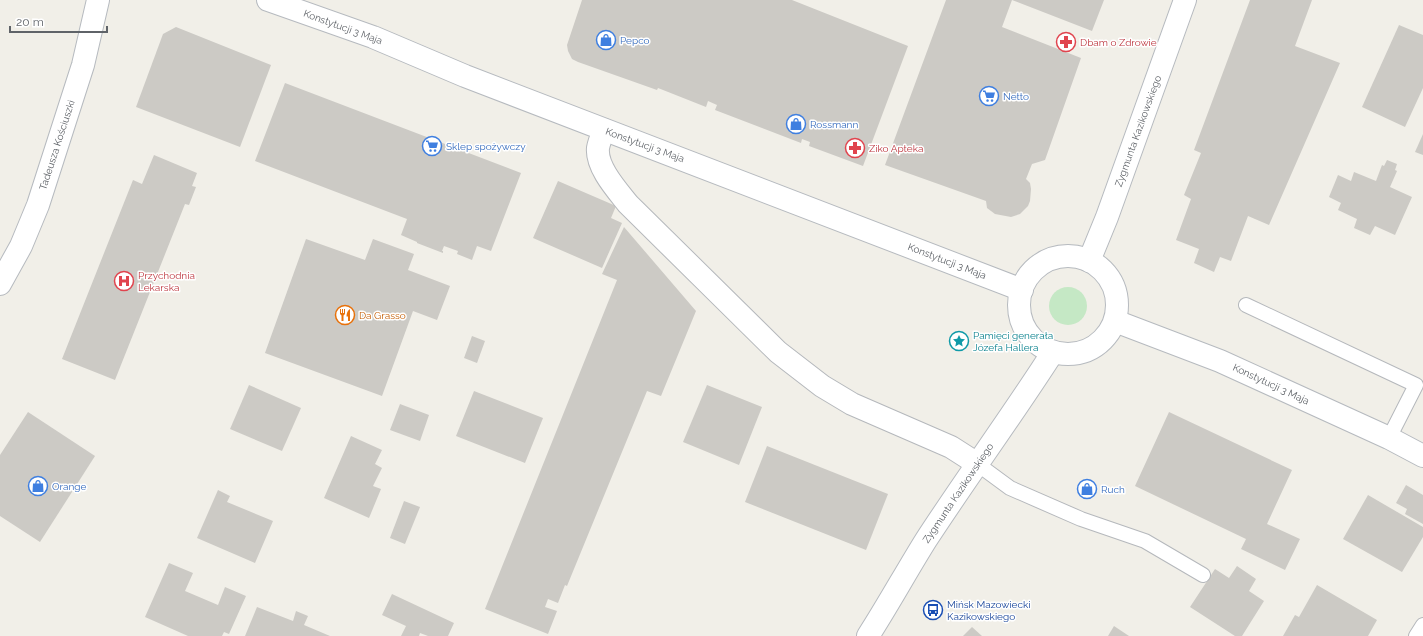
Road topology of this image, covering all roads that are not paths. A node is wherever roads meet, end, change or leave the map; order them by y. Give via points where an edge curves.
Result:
1 (98, 0) edge
2 (268, 0) edge
3 (1185, 0) edge
4 (604, 130) junction
5 (1089, 260) junction
6 (0, 284) edge
7 (1022, 290) junction
8 (1246, 305) dead end
9 (1115, 321) junction
10 (1053, 352) junction
11 (1389, 438) junction
12 (1423, 456) edge
13 (976, 463) junction
14 (1203, 575) dead end
15 (1423, 625) edge
16 (868, 636) edge
17 (1416, 636) edge

1 - 6 street, Tadeusza Kościuszki via 83,65 38,205 21,246
2 - 4 street, Konstytucji 3 Maja via 373,37
3 - 5 street, Zygmunta Kazikowskiego
4 - 7 street, Konstytucji 3 Maja
4 - 13 street via 598,148 600,162 628,204 778,352 822,386 852,404 951,446
5 - 7 street via 1069,256 1053,258 1040,265 1029,276
5 - 9 street via 1108,277 1115,290 1118,306
7 - 10 street via 1019,305 1022,320 1029,334 1039,345
8 - 11 lane via 1416,385
9 - 10 street via 1108,334 1097,345 1084,352
9 - 11 street, Konstytucji 3 Maja via 1220,361
10 - 13 street, Zygmunta Kazikowskiego
11 - 12 street, Konstytucji 3 Maja
13 - 14 lane via 1010,488 1081,519 1145,541
13 - 16 street, Zygmunta Kazikowskiego
15 - 17 lane

